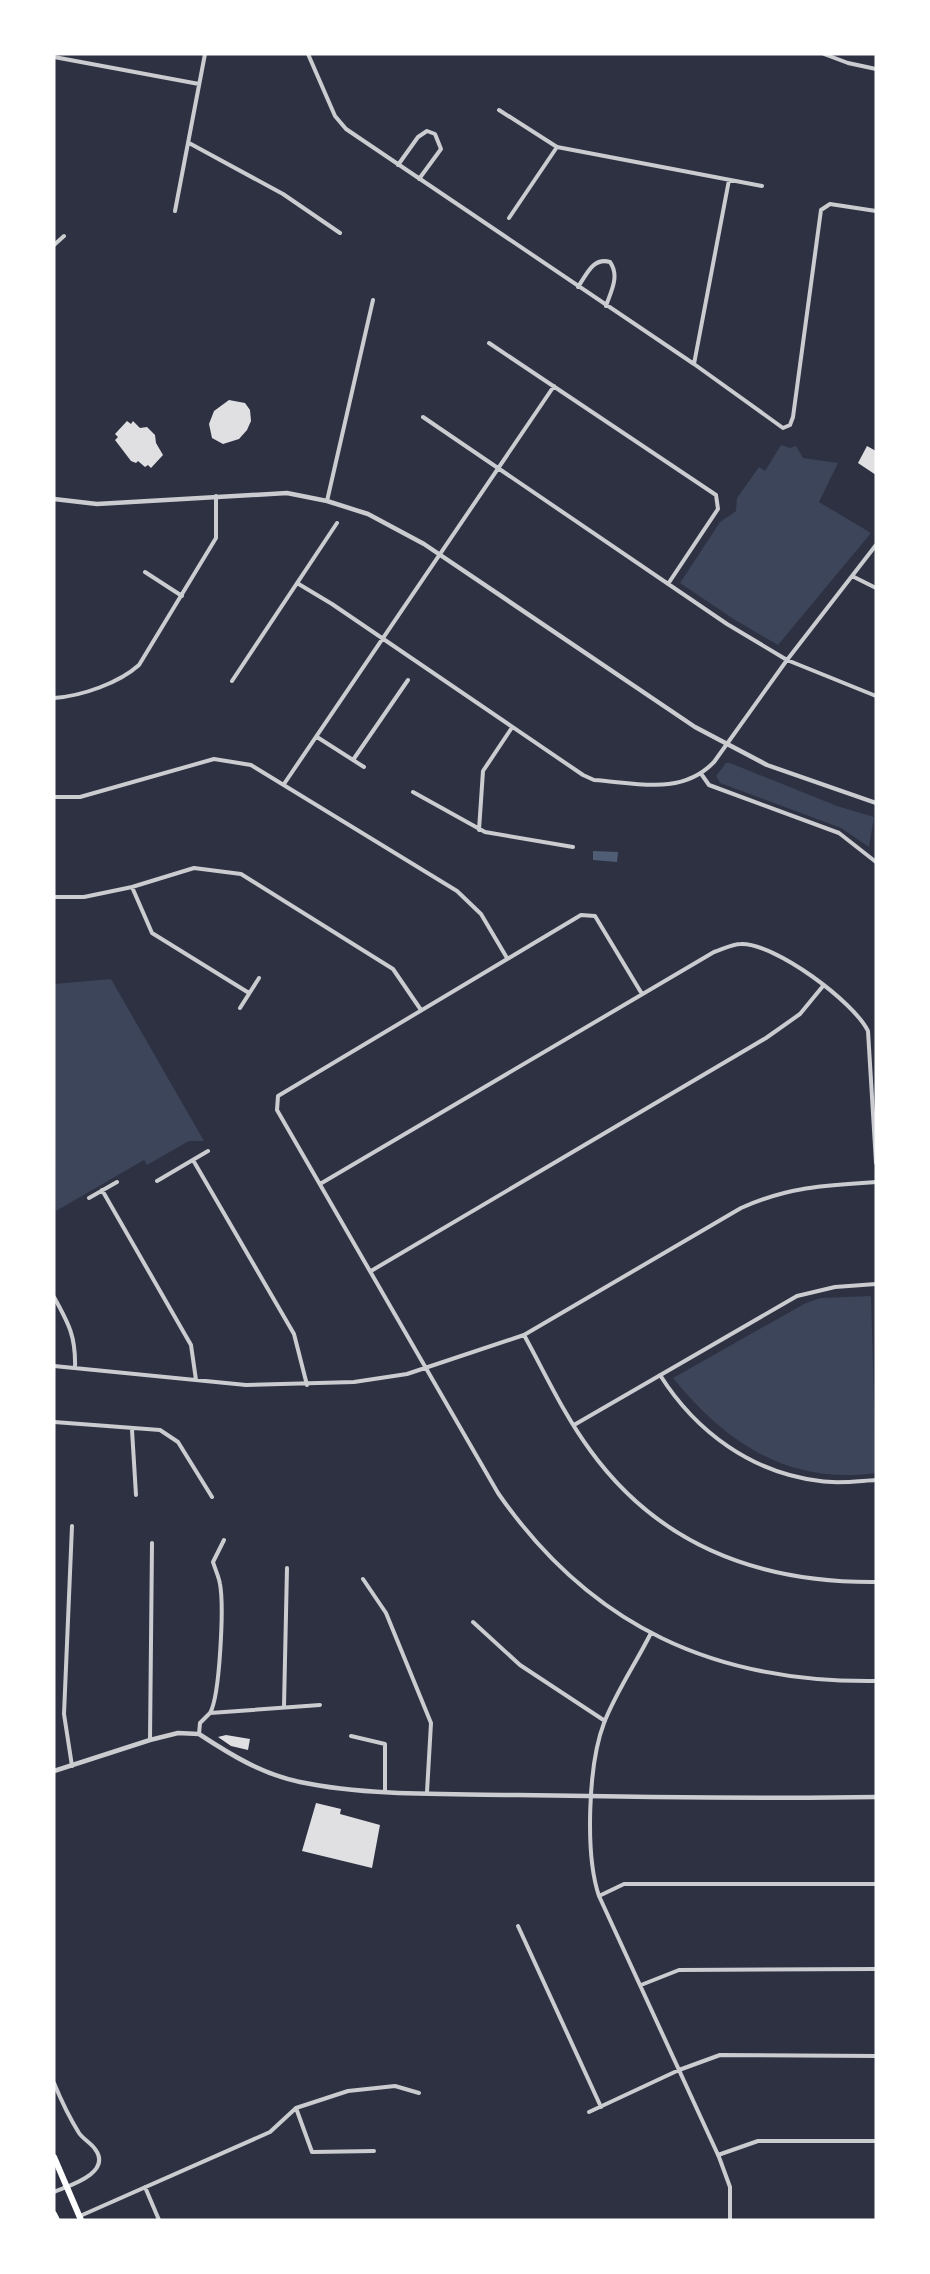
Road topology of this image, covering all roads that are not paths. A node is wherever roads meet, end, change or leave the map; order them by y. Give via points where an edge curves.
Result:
1 (205, 54) edge
2 (308, 54) edge
3 (824, 54) edge
4 (54, 57) edge
5 (876, 69) edge
6 (199, 84) junction
7 (499, 110) dead end
8 (189, 143) junction
9 (557, 147) junction
10 (398, 165) junction
11 (419, 179) junction
12 (729, 180) junction
13 (762, 186) dead end
14 (175, 211) dead end
15 (876, 211) edge
16 (509, 218) dead end
17 (503, 227) dead end
18 (340, 232) dead end
19 (497, 232) junction
20 (64, 236) dead end
21 (54, 245) edge
22 (578, 287) junction
23 (373, 300) dead end
24 (606, 306) junction
25 (489, 343) dead end
26 (694, 364) junction
27 (554, 386) junction
28 (423, 417) dead end
29 (498, 470) junction
30 (216, 495) junction
31 (54, 499) edge
32 (327, 501) junction
33 (337, 523) dead end
34 (876, 546) edge
35 (441, 555) junction
36 (145, 572) dead end
37 (852, 576) junction
38 (297, 583) junction
39 (668, 584) junction
40 (876, 588) edge
41 (182, 596) junction
42 (382, 639) junction
43 (787, 660) junction
44 (408, 680) dead end
45 (232, 681) dead end
46 (876, 696) edge
47 (54, 698) edge
48 (512, 729) junction
49 (317, 737) junction
50 (728, 745) junction
51 (353, 760) junction
52 (364, 767) dead end
53 (702, 775) junction
54 (284, 784) junction
55 (413, 792) dead end
56 (54, 797) edge
57 (876, 803) edge
58 (479, 830) junction
59 (573, 847) dead end
60 (876, 862) edge
61 (132, 886) junction
62 (54, 897) edge
63 (507, 958) junction
64 (259, 978) dead end
65 (823, 986) junction
66 (249, 993) junction
67 (642, 994) junction
68 (240, 1008) dead end
69 (421, 1010) junction
70 (208, 1151) dead end
71 (193, 1160) junction
72 (876, 1163) edge
73 (157, 1181) dead end
74 (117, 1182) dead end
75 (876, 1182) edge
76 (320, 1184) junction
77 (102, 1191) junction
78 (89, 1198) dead end
79 (371, 1271) junction
80 (876, 1284) edge
81 (54, 1297) edge
82 (524, 1335) junction
83 (54, 1366) edge
84 (75, 1368) junction
85 (426, 1369) junction
86 (660, 1375) junction
87 (196, 1380) junction
88 (307, 1384) junction
89 (54, 1422) edge
90 (574, 1425) junction
91 (132, 1430) junction
92 (876, 1480) edge
93 (136, 1495) dead end
94 (212, 1497) dead end
95 (72, 1526) dead end
96 (224, 1540) dead end
97 (152, 1543) dead end
98 (287, 1568) dead end
99 (363, 1579) dead end
100 (876, 1582) edge
101 (473, 1622) dead end
102 (651, 1634) junction
103 (876, 1681) edge
104 (320, 1705) dead end
105 (284, 1707) junction
106 (210, 1713) junction
107 (605, 1721) junction
108 (199, 1734) junction
109 (351, 1736) dead end
110 (150, 1740) junction
111 (72, 1767) junction
112 (54, 1771) edge
113 (385, 1791) junction
114 (427, 1792) junction
115 (593, 1796) junction
116 (876, 1797) edge
117 (876, 1884) edge
118 (599, 1896) junction
119 (518, 1926) dead end
120 (876, 1969) edge
121 (641, 1985) junction
122 (876, 2056) edge
123 (680, 2070) junction
124 (54, 2083) edge
125 (419, 2093) dead end
126 (601, 2107) junction
127 (296, 2108) junction
128 (589, 2112) dead end
129 (876, 2141) edge
130 (374, 2151) dead end
131 (718, 2155) junction
132 (54, 2157) edge
133 (66, 2187) junction
134 (145, 2187) junction
135 (54, 2192) edge
136 (54, 2214) edge
137 (80, 2218) edge
138 (57, 2220) edge
139 (159, 2220) edge
140 (730, 2220) edge

1 - 6 street
2 - 10 street via 335,116 345,129
3 - 5 street
4 - 6 street
6 - 8 street
7 - 9 street
8 - 14 street
8 - 18 street via 283,194
9 - 12 street
9 - 16 street
10 - 11 street
10 - 11 street via 418,136 427,131 435,134 441,149
11 - 19 street
12 - 13 street
12 - 26 street
15 - 26 street via 830,204 821,210 790,425 783,428
17 - 19 street
19 - 22 street
20 - 21 street
22 - 24 street
22 - 24 street via 596,262 610,262 615,276
23 - 32 street
24 - 26 street
25 - 27 street
27 - 29 street
27 - 39 street via 718,500 718,509
28 - 29 street
29 - 35 street
29 - 39 street
30 - 31 street via 97,504
30 - 32 street via 286,494
30 - 41 street via 216,538
32 - 35 street via 388,523
33 - 38 street
34 - 37 street
35 - 42 street
35 - 50 street via 660,704
36 - 41 street
37 - 40 street
37 - 43 street
38 - 42 street
38 - 45 street
39 - 43 street
41 - 47 street via 139,664 127,676 68,697
42 - 48 street
42 - 49 street
43 - 46 street
43 - 50 street
44 - 51 street
48 - 53 street via 594,780 669,784
48 - 58 street via 483,771
49 - 51 street
49 - 54 street
50 - 53 street
50 - 57 street via 767,765
51 - 52 street
53 - 60 street via 709,785 839,833
54 - 56 street via 251,765 214,759 80,797
54 - 63 street via 457,891 481,914
55 - 58 street
58 - 59 street
61 - 62 street via 84,897
61 - 66 street via 152,933
61 - 69 street via 194,868 241,874 393,969
63 - 67 street via 586,913 596,916
63 - 69 street
64 - 66 street
65 - 67 street via 773,951 742,944 714,952
65 - 72 street via 850,1007 868,1031
65 - 79 street via 800,1014 766,1038
66 - 68 street
67 - 76 street
69 - 76 street via 278,1096 278,1110
70 - 71 street
71 - 73 street
71 - 88 street via 294,1334
74 - 77 street
75 - 82 street via 813,1185 741,1208
76 - 79 street
77 - 78 street
77 - 87 street via 191,1346
79 - 85 street
80 - 86 street via 797,1296
81 - 84 street via 72,1327
82 - 85 street
82 - 90 street
83 - 84 street
84 - 87 street
85 - 88 street via 388,1377
85 - 102 street via 498,1493 529,1535 605,1605
86 - 90 street
86 - 92 street via 712,1436 754,1462 823,1482
87 - 88 street via 246,1385
89 - 91 street
90 - 100 street via 606,1469 644,1508 706,1548 748,1567 799,1578
91 - 93 street
91 - 94 street via 160,1430 178,1442
95 - 111 street via 64,1714
96 - 106 street via 213,1562 220,1585 219,1649 216,1704
97 - 110 street
98 - 105 street
99 - 114 street via 386,1613 431,1723
101 - 107 street via 520,1665
102 - 103 street via 751,1671 820,1680
102 - 107 street
104 - 105 street
105 - 106 street
106 - 108 street via 200,1723
107 - 115 street via 595,1757
108 - 110 street via 178,1733
108 - 113 street via 245,1763 281,1777 332,1787
109 - 113 street via 385,1744
110 - 111 street
111 - 112 street
113 - 114 street
114 - 115 street
115 - 116 street
115 - 118 street via 591,1861
117 - 118 street via 624,1884
118 - 121 street
119 - 126 street
120 - 121 street via 679,1970
121 - 123 street
122 - 123 street via 720,2055
123 - 126 street
123 - 131 street
124 - 133 street via 80,2134 99,2157 91,2175
125 - 127 street via 395,2086 348,2091
126 - 128 street
127 - 130 street via 312,2152
127 - 134 street via 270,2132
129 - 131 street via 758,2141
131 - 140 street via 730,2187
132 - 133 main road
133 - 135 street
133 - 137 main road
134 - 137 street
134 - 139 street
136 - 138 main road

